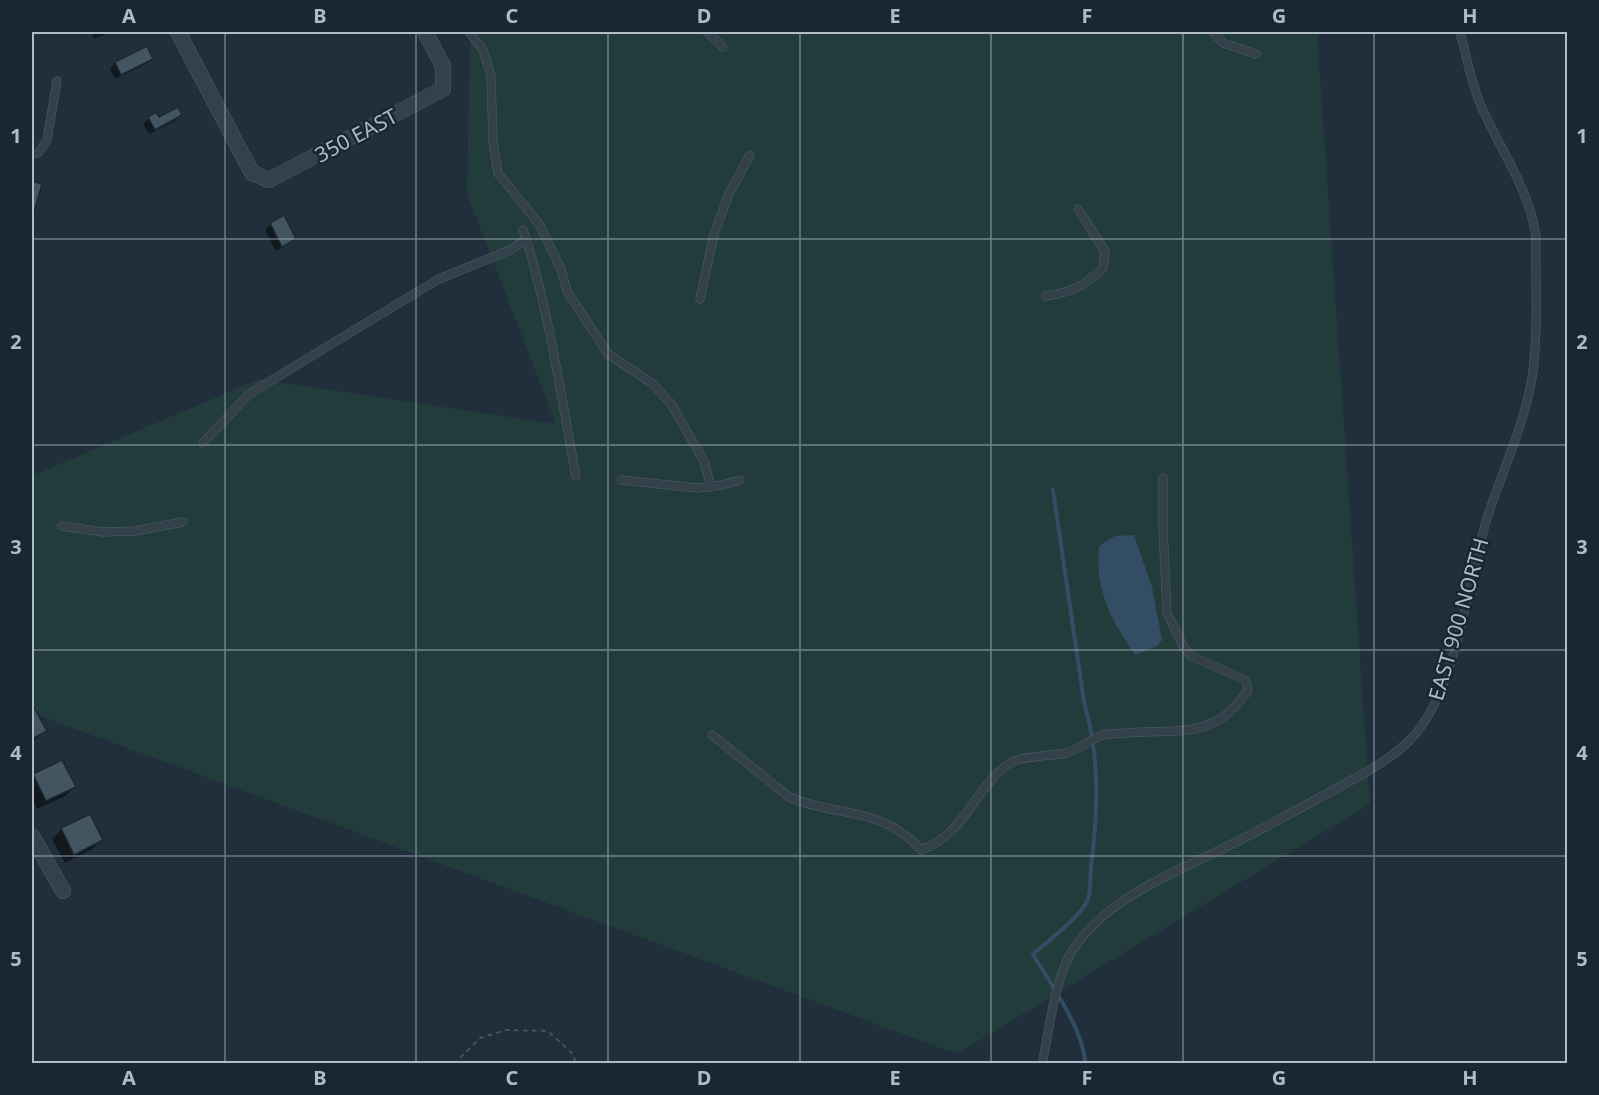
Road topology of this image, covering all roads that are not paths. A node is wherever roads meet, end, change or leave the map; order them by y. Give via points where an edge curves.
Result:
1 (178, 32) edge
2 (425, 32) edge
3 (469, 32) edge
4 (707, 32) edge
5 (1213, 32) edge
6 (1460, 32) edge
7 (723, 47) dead end
8 (1256, 54) dead end
9 (57, 81) dead end
10 (32, 154) edge
11 (750, 155) dead end
12 (1078, 209) dead end
13 (523, 230) dead end
14 (526, 239) junction
15 (1046, 296) dead end
16 (700, 298) dead end
17 (203, 443) dead end
18 (576, 476) dead end
19 (1164, 478) dead end
20 (621, 480) dead end
21 (740, 480) dead end
22 (711, 487) junction
23 (183, 522) dead end
24 (62, 526) dead end
25 (712, 735) dead end
26 (32, 836) edge
27 (63, 891) dead end
28 (1042, 1064) edge

1 - 2 street, 350 EAST via 252,173 269,180 443,89 443,66
3 - 22 lane via 483,50 491,76 492,143 498,173 539,224 567,291 608,354 653,384 671,404 704,460
4 - 7 lane
5 - 8 lane via 1224,43
6 - 28 lane, EAST 900 NORTH via 1481,105 1522,186 1533,220 1534,359 1525,406 1487,520 1453,652 1433,707 1410,739 1378,765 1152,884 1109,911 1089,930 1066,963
9 - 10 lane via 47,140 39,152
11 - 16 lane via 714,234
12 - 15 lane via 1105,251 1103,268 1068,293
13 - 14 lane
14 - 17 lane via 512,249 437,280 249,394
14 - 18 lane via 546,318
19 - 25 lane via 1167,613 1191,656 1245,680 1248,690 1238,706 1213,724 1192,731 1102,735 1069,753 1013,761 991,781 961,821 935,845 921,850 884,821 789,797
20 - 22 lane
21 - 22 lane
23 - 24 lane via 135,531 103,532
26 - 27 street

